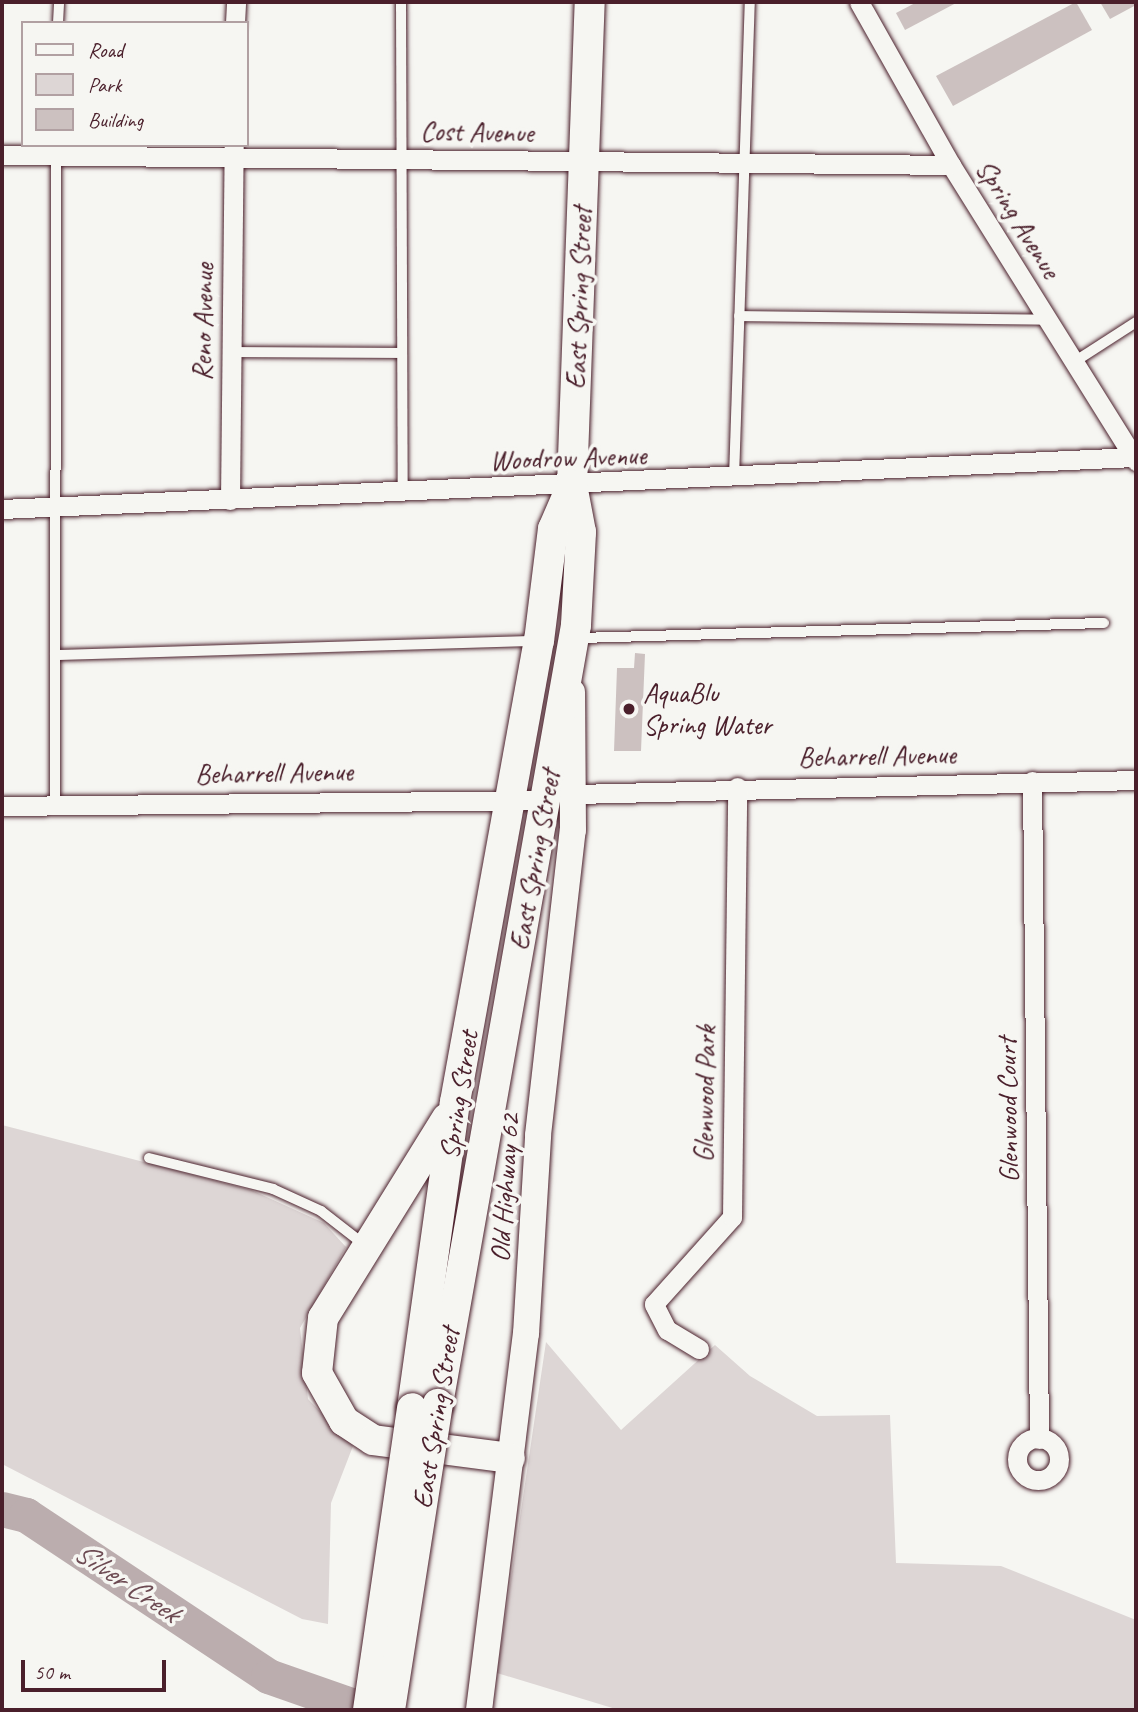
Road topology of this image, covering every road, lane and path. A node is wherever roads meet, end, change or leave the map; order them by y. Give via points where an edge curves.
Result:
1 (59, 2) edge
2 (236, 2) edge
3 (401, 2) edge
4 (590, 2) edge
5 (750, 2) edge
6 (859, 2) edge
7 (58, 21) edge
8 (235, 21) edge
9 (56, 150) edge
10 (234, 151) edge
11 (2, 155) edge
12 (400, 159) junction
13 (585, 162) junction
14 (745, 163) junction
15 (951, 165) junction
16 (739, 316) junction
17 (1048, 320) junction
18 (1136, 322) edge
19 (231, 352) junction
20 (402, 353) junction
21 (1074, 362) junction
22 (1136, 459) edge
23 (734, 478) junction
24 (572, 485) junction
25 (404, 492) junction
26 (230, 500) junction
27 (55, 507) junction
28 (2, 509) edge
29 (1104, 624) dead end
30 (575, 638) junction
31 (539, 641) junction
32 (55, 655) junction
33 (571, 669) junction
34 (1136, 780) edge
35 (1032, 782) junction
36 (737, 787) junction
37 (576, 794) junction
38 (511, 796) junction
39 (547, 800) junction
40 (55, 805) junction
41 (2, 806) edge
42 (455, 1102) junction
43 (149, 1158) dead end
44 (369, 1248) junction
45 (699, 1349) dead end
46 (425, 1406) junction
47 (1039, 1439) dead end
48 (510, 1458) junction
49 (368, 1710) edge
50 (390, 1710) edge
51 (479, 1710) edge

1 - 7 lane
2 - 8 street
3 - 12 lane
4 - 13 main road, East Spring Street
5 - 14 lane
6 - 15 street, Spring Avenue
9 - 10 street, Cost Avenue
9 - 11 street, Cost Avenue
9 - 27 lane
10 - 12 street, Cost Avenue
10 - 19 street, Reno Avenue
12 - 13 street, Cost Avenue
12 - 20 lane
13 - 14 street, Cost Avenue
13 - 24 main road, East Spring Street
14 - 15 street, Cost Avenue
14 - 16 lane
15 - 17 street, Spring Avenue
16 - 17 lane
16 - 23 lane
17 - 21 street, Spring Avenue
18 - 21 lane
19 - 20 lane
19 - 26 street, Reno Avenue
20 - 25 lane
21 - 22 street, Spring Avenue
22 - 23 street, Woodrow Avenue
23 - 24 street, Woodrow Avenue
24 - 25 street, Woodrow Avenue
24 - 30 main road, East Spring Street via 581,532
24 - 31 main road, Spring Street via 554,529
25 - 26 street, Woodrow Avenue
26 - 27 street, Woodrow Avenue
27 - 28 street, Woodrow Avenue
27 - 32 lane
29 - 30 lane
30 - 33 main road, East Spring Street
31 - 32 lane
31 - 38 main road, Spring Street
32 - 40 lane
33 - 37 street, Old Highway 62
33 - 39 main road, East Spring Street
34 - 35 street, Beharrell Avenue
35 - 36 street, Beharrell Avenue
35 - 47 street, Glenwood Court
36 - 37 street, Beharrell Avenue
36 - 45 street, Glenwood Park via 732,1217 654,1304 667,1330
37 - 48 street, Old Highway 62
38 - 39 street, Beharrell Avenue
38 - 40 street, Beharrell Avenue
38 - 42 main road, Spring Street
39 - 46 main road, East Spring Street
40 - 41 street, Beharrell Avenue
42 - 44 main road
42 - 46 main road, Spring Street
43 - 44 lane via 273,1189 321,1211
44 - 48 main road via 317,1335 317,1373 331,1406 373,1440
46 - 49 main road, Spring Street, bridge
46 - 50 main road, East Spring Street, bridge
48 - 51 street, Old Highway 62

